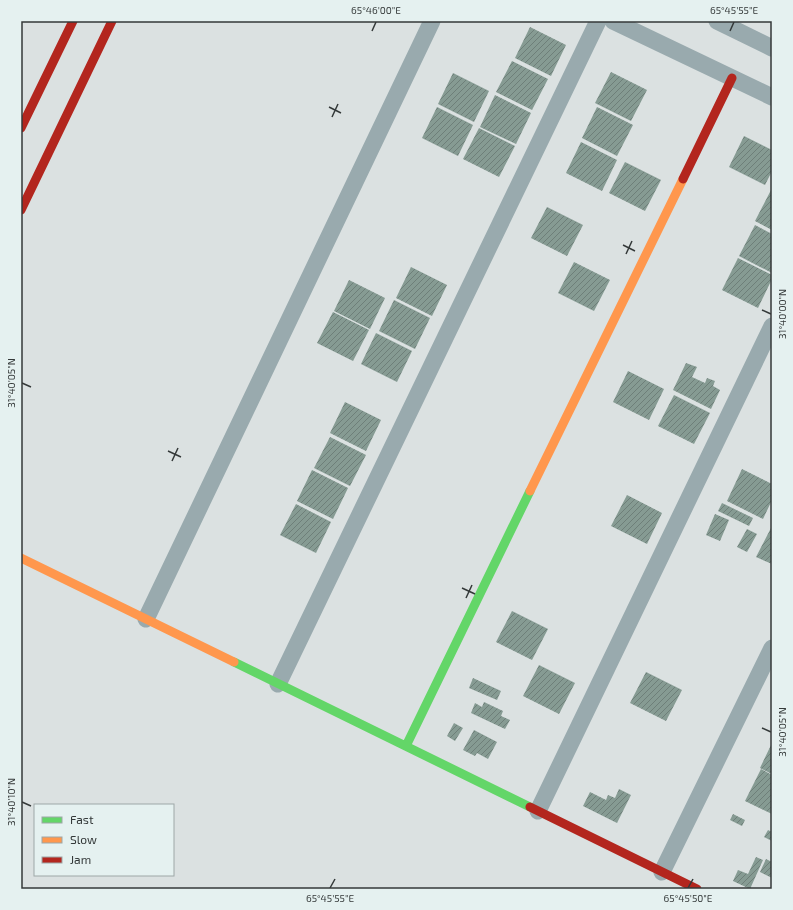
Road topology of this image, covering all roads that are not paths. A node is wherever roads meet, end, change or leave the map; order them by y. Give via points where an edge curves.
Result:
1 (73, 21) edge
2 (112, 21) edge
3 (432, 21) edge
4 (598, 21) edge
5 (613, 21) edge
6 (717, 21) edge
7 (772, 48) edge
8 (732, 78) junction
9 (772, 96) edge
10 (21, 128) edge
11 (21, 210) edge
12 (772, 326) edge
13 (21, 558) edge
14 (146, 619) junction
15 (772, 648) edge
16 (278, 684) junction
17 (406, 746) junction
18 (538, 811) junction
19 (662, 872) junction
20 (697, 889) edge

1 - 10 street
2 - 11 street
3 - 14 street
4 - 16 street
5 - 8 street
6 - 7 street
8 - 9 street
8 - 17 street
12 - 18 street
13 - 14 street
14 - 16 street
15 - 19 street
16 - 17 street
17 - 18 street
18 - 19 street
19 - 20 street

